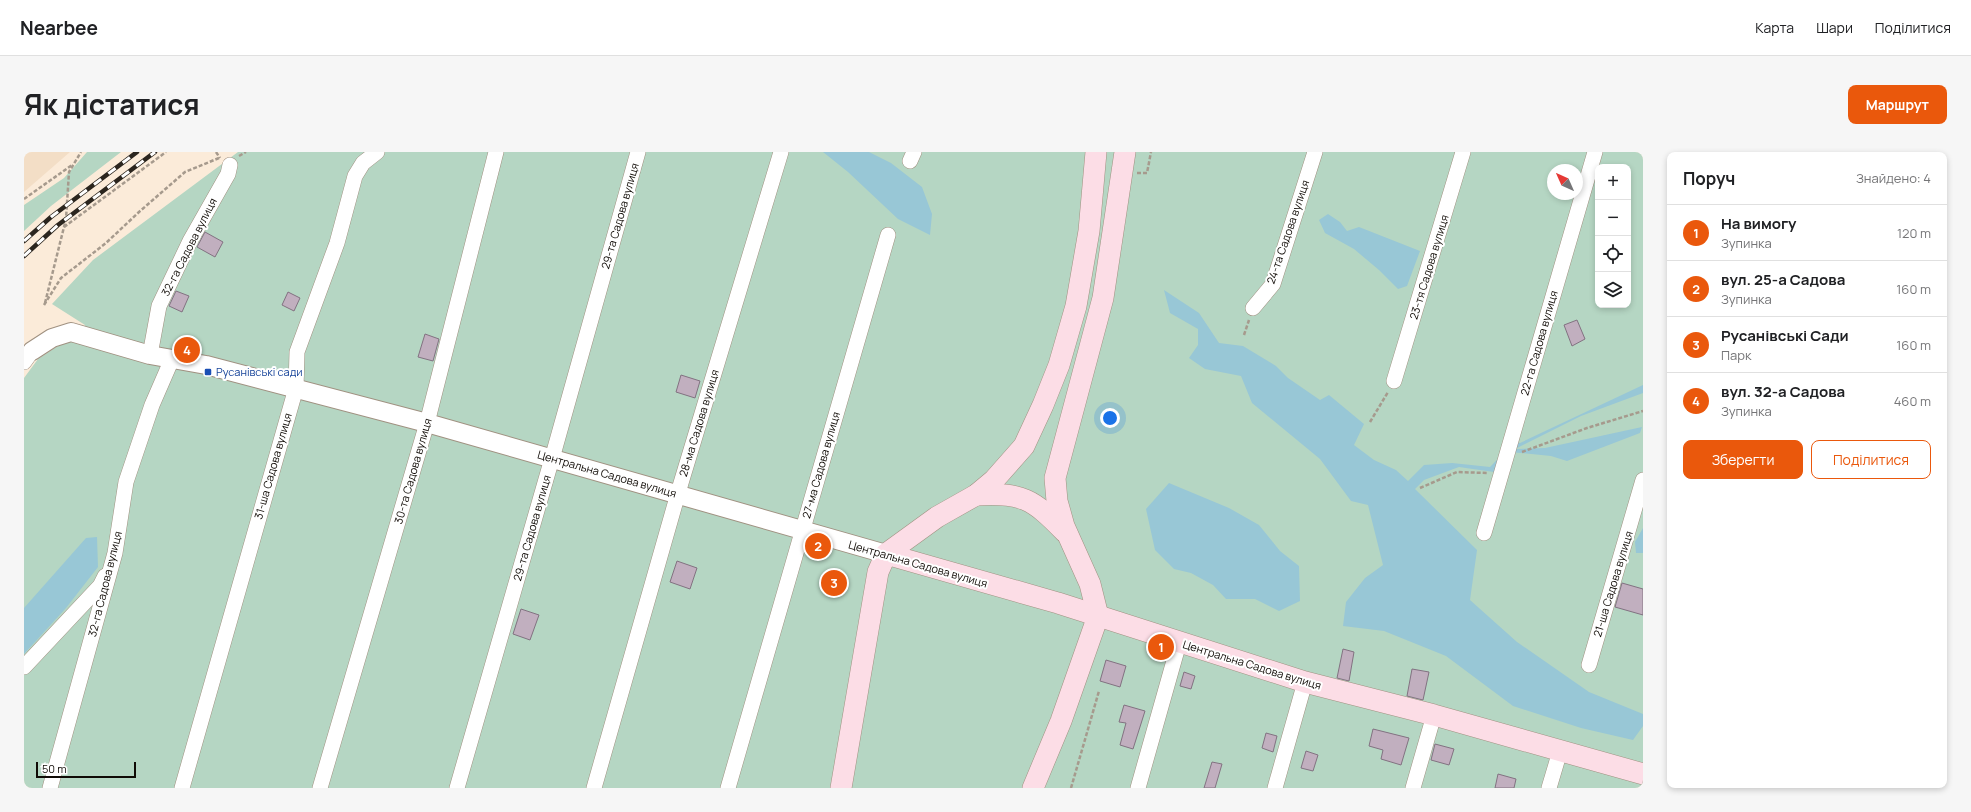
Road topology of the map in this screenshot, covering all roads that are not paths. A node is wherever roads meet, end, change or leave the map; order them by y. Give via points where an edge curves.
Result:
1 (377, 152) edge
2 (496, 152) edge
3 (638, 152) edge
4 (781, 152) edge
5 (1096, 152) edge
6 (1125, 152) edge
7 (1316, 152) edge
8 (1463, 152) edge
9 (1595, 152) edge
10 (230, 165) dead end
11 (888, 235) dead end
12 (1253, 308) dead end
13 (150, 355) junction
14 (28, 356) edge
15 (172, 359) junction
16 (1394, 381) road end
17 (296, 388) junction
18 (427, 423) junction
19 (552, 458) junction
20 (1643, 480) edge
21 (678, 494) junction
22 (976, 495) junction
23 (1640, 505) edge
24 (802, 531) junction
25 (1484, 533) dead end
26 (1068, 536) junction
27 (115, 553) junction
28 (886, 554) junction
29 (1098, 616) junction
30 (1179, 643) junction
31 (1589, 665) dead end
32 (24, 667) edge
33 (1306, 682) junction
34 (1434, 715) junction
35 (1560, 751) junction
36 (1643, 774) edge
37 (50, 788) edge
38 (182, 788) edge
39 (320, 788) edge
40 (457, 788) edge
41 (594, 788) edge
42 (728, 788) edge
43 (841, 788) edge
44 (1034, 788) edge
45 (1138, 788) edge
46 (1275, 788) edge
47 (1413, 788) edge
48 (1550, 788) edge

1 - 17 street, 31-ша Садова вулиця via 355,176 337,243 297,352
2 - 18 street, 30-та Садова вулиця
3 - 19 street, 29-та Садова вулиця
4 - 21 street, 28-ма Садова вулиця
5 - 22 main road via 1096,174 1084,266 1076,306 1059,365 1024,446 994,480
6 - 26 main road via 1103,298 1055,478 1057,501
7 - 12 street, 24-та Садова вулиця via 1273,284
8 - 16 street, 23-тя Садова вулиця
9 - 25 street, 22-га Садова вулиця
10 - 13 street, 32-га Садова вулиця via 228,174 190,241 159,306
11 - 24 street, 27-ма Садова вулиця
13 - 14 street, Центральна Садова вулиця via 72,332 52,338
13 - 15 street, Центральна Садова вулиця
15 - 17 street, Центральна Садова вулиця
15 - 27 street, 32-га Садова вулиця via 152,405 126,482
17 - 18 street, Центральна Садова вулиця
17 - 38 street, 31-ша Садова вулиця
18 - 19 street, Центральна Садова вулиця
18 - 39 street, 30-та Садова вулиця
19 - 21 street, Центральна Садова вулиця
19 - 40 street, 29-та Садова вулиця
20 - 23 street, 21-ша Садова вулиця
21 - 24 street, Центральна Садова вулиця
21 - 41 street, 28-ма Садова вулиця
22 - 26 main road via 999,493 1025,498 1046,513
22 - 28 main road via 937,517
23 - 31 street, 21-ша Садова вулиця
24 - 28 street, Центральна Садова вулиця
24 - 42 street, 27-ма Садова вулиця
26 - 29 main road via 1090,584
27 - 32 street via 100,586
27 - 37 street, 32-га Садова вулиця
28 - 29 main road, Центральна Садова вулиця
28 - 43 main road via 878,572
29 - 30 main road, Центральна Садова вулиця
29 - 44 main road
30 - 33 main road, Центральна Садова вулиця
30 - 45 street
33 - 34 main road, Центральна Садова вулиця
33 - 46 street
34 - 35 main road, Центральна Садова вулиця
34 - 47 street
35 - 36 main road, Центральна Садова вулиця
35 - 48 street

